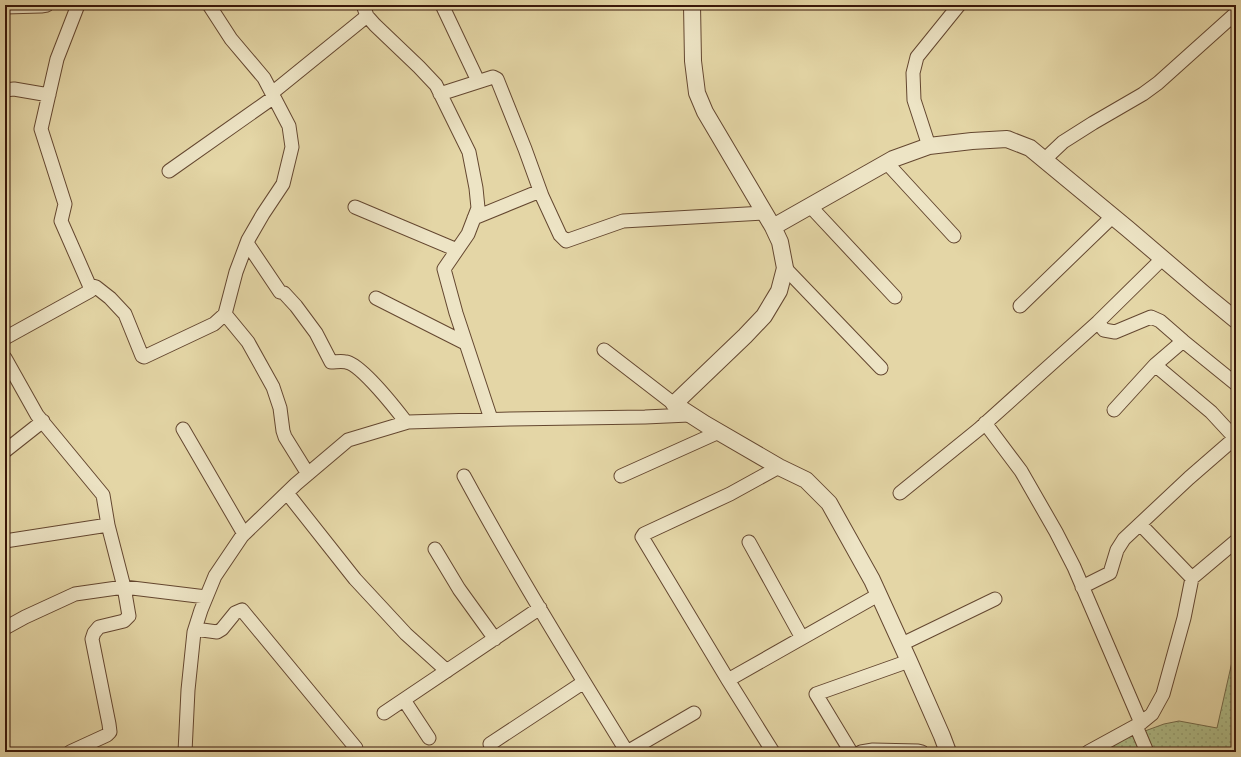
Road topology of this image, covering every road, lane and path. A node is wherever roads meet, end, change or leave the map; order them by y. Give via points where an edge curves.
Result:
1 (47, 5) edge
2 (78, 5) edge
3 (208, 5) edge
4 (442, 5) edge
5 (692, 5) edge
6 (959, 5) edge
7 (5, 7) edge
8 (365, 10) edge
9 (1236, 13) edge
10 (478, 81) junction
11 (5, 90) edge
12 (440, 94) junction
13 (49, 95) junction
14 (273, 95) junction
15 (928, 146) junction
16 (1044, 160) junction
17 (886, 162) junction
18 (169, 171) dead end
19 (540, 191) junction
20 (810, 206) junction
21 (355, 207) dead end
22 (764, 213) junction
23 (1113, 216) junction
24 (474, 218) junction
25 (772, 228) junction
26 (954, 236) dead end
27 (247, 243) junction
28 (457, 250) junction
29 (1163, 258) junction
30 (785, 268) junction
31 (90, 285) junction
32 (895, 297) dead end
33 (376, 298) dead end
34 (1020, 306) dead end
35 (225, 314) junction
36 (1236, 320) edge
37 (1098, 322) junction
38 (5, 338) edge
39 (1183, 340) junction
40 (465, 342) junction
41 (604, 350) dead end
42 (5, 358) edge
43 (1155, 365) junction
44 (881, 368) dead end
45 (1236, 384) edge
46 (674, 404) junction
47 (1114, 410) dead end
48 (689, 415) junction
49 (491, 419) junction
50 (43, 421) junction
51 (406, 422) junction
52 (985, 423) junction
53 (183, 429) dead end
54 (719, 432) junction
55 (1236, 439) edge
56 (5, 451) edge
57 (779, 467) junction
58 (308, 474) junction
59 (464, 476) dead end
60 (621, 476) dead end
61 (286, 493) junction
62 (900, 493) dead end
63 (108, 524) junction
64 (1140, 524) junction
65 (244, 534) junction
66 (5, 541) edge
67 (1236, 541) edge
68 (749, 542) dead end
69 (435, 549) dead end
70 (1192, 578) junction
71 (124, 587) junction
72 (1082, 587) junction
73 (878, 595) junction
74 (206, 597) junction
75 (995, 599) dead end
76 (540, 608) junction
77 (5, 628) edge
78 (194, 629) junction
79 (802, 638) junction
80 (495, 639) junction
81 (902, 644) junction
82 (909, 661) junction
83 (447, 671) junction
84 (728, 680) junction
85 (584, 682) junction
86 (404, 700) junction
87 (694, 712) dead end
88 (384, 713) dead end
89 (1139, 724) junction
90 (429, 738) dead end
91 (490, 744) dead end
92 (356, 748) dead end
93 (70, 752) edge
94 (185, 752) edge
95 (627, 752) edge
96 (773, 752) edge
97 (851, 752) edge
98 (861, 752) edge
99 (922, 752) edge
100 (948, 752) edge
101 (1088, 752) edge
102 (1147, 752) edge

1 - 7 street
2 - 13 street via 57,59
3 - 14 street via 231,39 264,78
4 - 10 street
5 - 22 street via 696,93
6 - 15 street via 917,57 913,73 914,100
8 - 12 street via 375,25 436,85
8 - 14 street
9 - 16 street via 1158,83 1063,142
10 - 12 street
10 - 19 street via 493,77 497,79
11 - 13 street via 14,89
12 - 24 street via 469,152 478,208
13 - 31 street via 41,129 65,204 61,221
14 - 18 street
14 - 27 street via 289,126 292,147 283,184
15 - 16 street via 1007,139 1030,148
15 - 17 street
16 - 23 street
17 - 20 street
17 - 26 street
19 - 22 street via 560,235 566,241 623,220
19 - 24 street
20 - 25 street
20 - 32 street
21 - 28 street
22 - 25 street
23 - 29 street
23 - 34 street
24 - 28 street via 468,234
25 - 30 street via 780,242
27 - 35 street
27 - 51 street via 280,292 296,306 316,333 330,362 354,365 377,387
28 - 40 street via 444,269
29 - 36 street
29 - 37 street
30 - 44 street
30 - 46 street via 779,291 764,316
31 - 35 street via 96,286 125,314 144,357 214,324
31 - 38 street via 90,291
33 - 40 street
35 - 58 street via 248,342 273,387 285,437
37 - 39 street via 1104,330 1114,332 1151,317
37 - 52 street
39 - 43 street
39 - 45 street
40 - 49 street
41 - 46 street
42 - 50 street
43 - 47 street
43 - 55 street via 1211,412
46 - 48 street
48 - 49 street
48 - 54 street
49 - 51 street
50 - 56 street
50 - 63 street via 103,495
51 - 58 street via 348,440
52 - 62 street
52 - 72 street via 1021,471 1056,532
53 - 65 street
54 - 57 street
54 - 60 street
55 - 64 street
57 - 73 street via 806,480 829,503
57 - 84 street via 642,537
58 - 61 street
59 - 76 street
61 - 65 street
61 - 83 street via 355,579 406,634
63 - 66 street
63 - 71 street
64 - 70 street
64 - 72 street via 1124,539 1117,550 1110,573
65 - 74 street via 215,576
67 - 70 street
68 - 79 street
69 - 80 street via 459,589
70 - 89 street via 1163,694 1152,714
71 - 74 street
71 - 77 street via 75,594
71 - 93 street via 129,616 124,622 100,627 94,632 92,640 110,732
72 - 89 street
73 - 79 street
73 - 81 street
74 - 78 street
75 - 81 street
76 - 80 street
76 - 85 street
78 - 92 street via 217,632 242,610
78 - 94 street
79 - 84 street
80 - 83 street
81 - 82 street
82 - 97 street via 816,694
82 - 100 street
83 - 86 street
84 - 96 street
85 - 91 street
85 - 95 street
86 - 88 street
86 - 90 street
87 - 95 street
89 - 101 street
89 - 102 street
98 - 99 street

